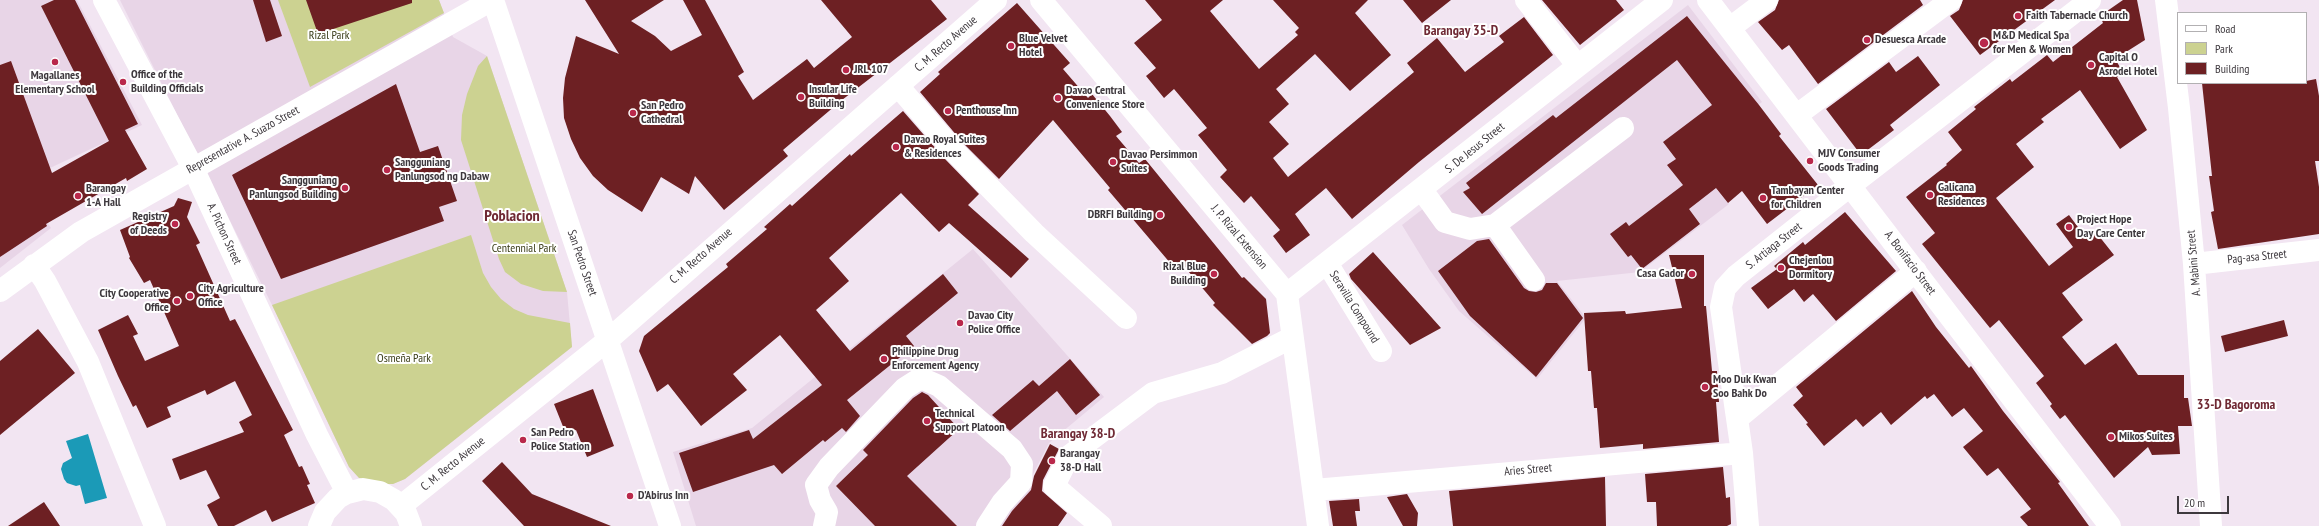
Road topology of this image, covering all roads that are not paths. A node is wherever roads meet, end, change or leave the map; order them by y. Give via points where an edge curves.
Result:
1 (104, 0) edge
2 (493, 0) edge
3 (996, 0) edge
4 (1041, 0) edge
5 (1526, 0) edge
6 (1662, 0) edge
7 (1708, 0) edge
8 (1767, 0) edge
9 (1951, 0) edge
10 (2090, 0) edge
11 (2166, 0) edge
12 (1730, 28) junction
13 (1577, 65) junction
14 (898, 86) junction
15 (1797, 115) junction
16 (1623, 128) dead end
17 (193, 168) junction
18 (1851, 185) junction
19 (1422, 190) junction
20 (1495, 225) junction
21 (2319, 250) edge
22 (1327, 264) junction
23 (2194, 264) junction
24 (28, 269) junction
25 (1916, 271) junction
26 (1534, 280) dead end
27 (0, 291) edge
28 (1287, 294) junction
29 (1126, 318) dead end
30 (1292, 338) junction
31 (608, 340) junction
32 (1381, 351) dead end
33 (1738, 418) junction
34 (1742, 453) junction
35 (1314, 490) junction
36 (346, 493) junction
37 (400, 506) junction
38 (155, 526) edge
39 (319, 526) edge
40 (411, 526) edge
41 (670, 526) edge
42 (824, 526) edge
43 (987, 526) edge
44 (1101, 526) edge
45 (1318, 526) edge
46 (1748, 526) edge
47 (2110, 526) edge
48 (2212, 526) edge

1 - 17 street, A. Pichon Street
2 - 17 street, Representative A. Suazo Street
2 - 31 street, San Pedro Street
3 - 14 street, C. M. Recto Avenue
4 - 28 street, J. P. Rizal Extension
5 - 13 street
6 - 13 street, S. De Jesus Street
7 - 12 street, A. Bonifacio Street
8 - 12 street
9 - 15 street
10 - 18 street, S. Artiaga Street
11 - 23 street, A. Mabini Street
12 - 15 street, A. Bonifacio Street
13 - 19 street, S. De Jesus Street
14 - 29 street via 998,197
14 - 31 street, C. M. Recto Avenue
15 - 18 street, A. Bonifacio Street
16 - 20 street
17 - 24 street, Representative A. Suazo Street via 81,232
17 - 36 street, A. Pichon Street
18 - 25 street, A. Bonifacio Street
18 - 33 street, S. Artiaga Street via 1736,276 1722,293 1721,307
19 - 20 street via 1445,222 1470,230
19 - 22 street, S. De Jesus Street
20 - 26 street
21 - 23 street, Pag-asa Street
22 - 28 street, S. De Jesus Street
22 - 32 street, Seravilla Compound
23 - 48 street, A. Mabini Street
24 - 27 street, Representative A. Suazo Street
24 - 38 street via 34,289 57,306 88,362
25 - 33 street
25 - 47 street, A. Bonifacio Street
28 - 30 street
30 - 35 street
30 - 44 street via 1222,373 1153,392 1069,456 1054,486
31 - 37 street, C. M. Recto Avenue
31 - 41 street, San Pedro Street
33 - 34 street, S. Artiaga Street
34 - 35 street, Aries Street
34 - 46 street, S. Artiaga Street
35 - 45 street
36 - 37 street via 363,490 380,492
36 - 39 street via 331,504
37 - 40 street
42 - 43 street via 827,512 816,485 828,467 905,388 923,379 939,386 1012,449 1022,464 1021,482

